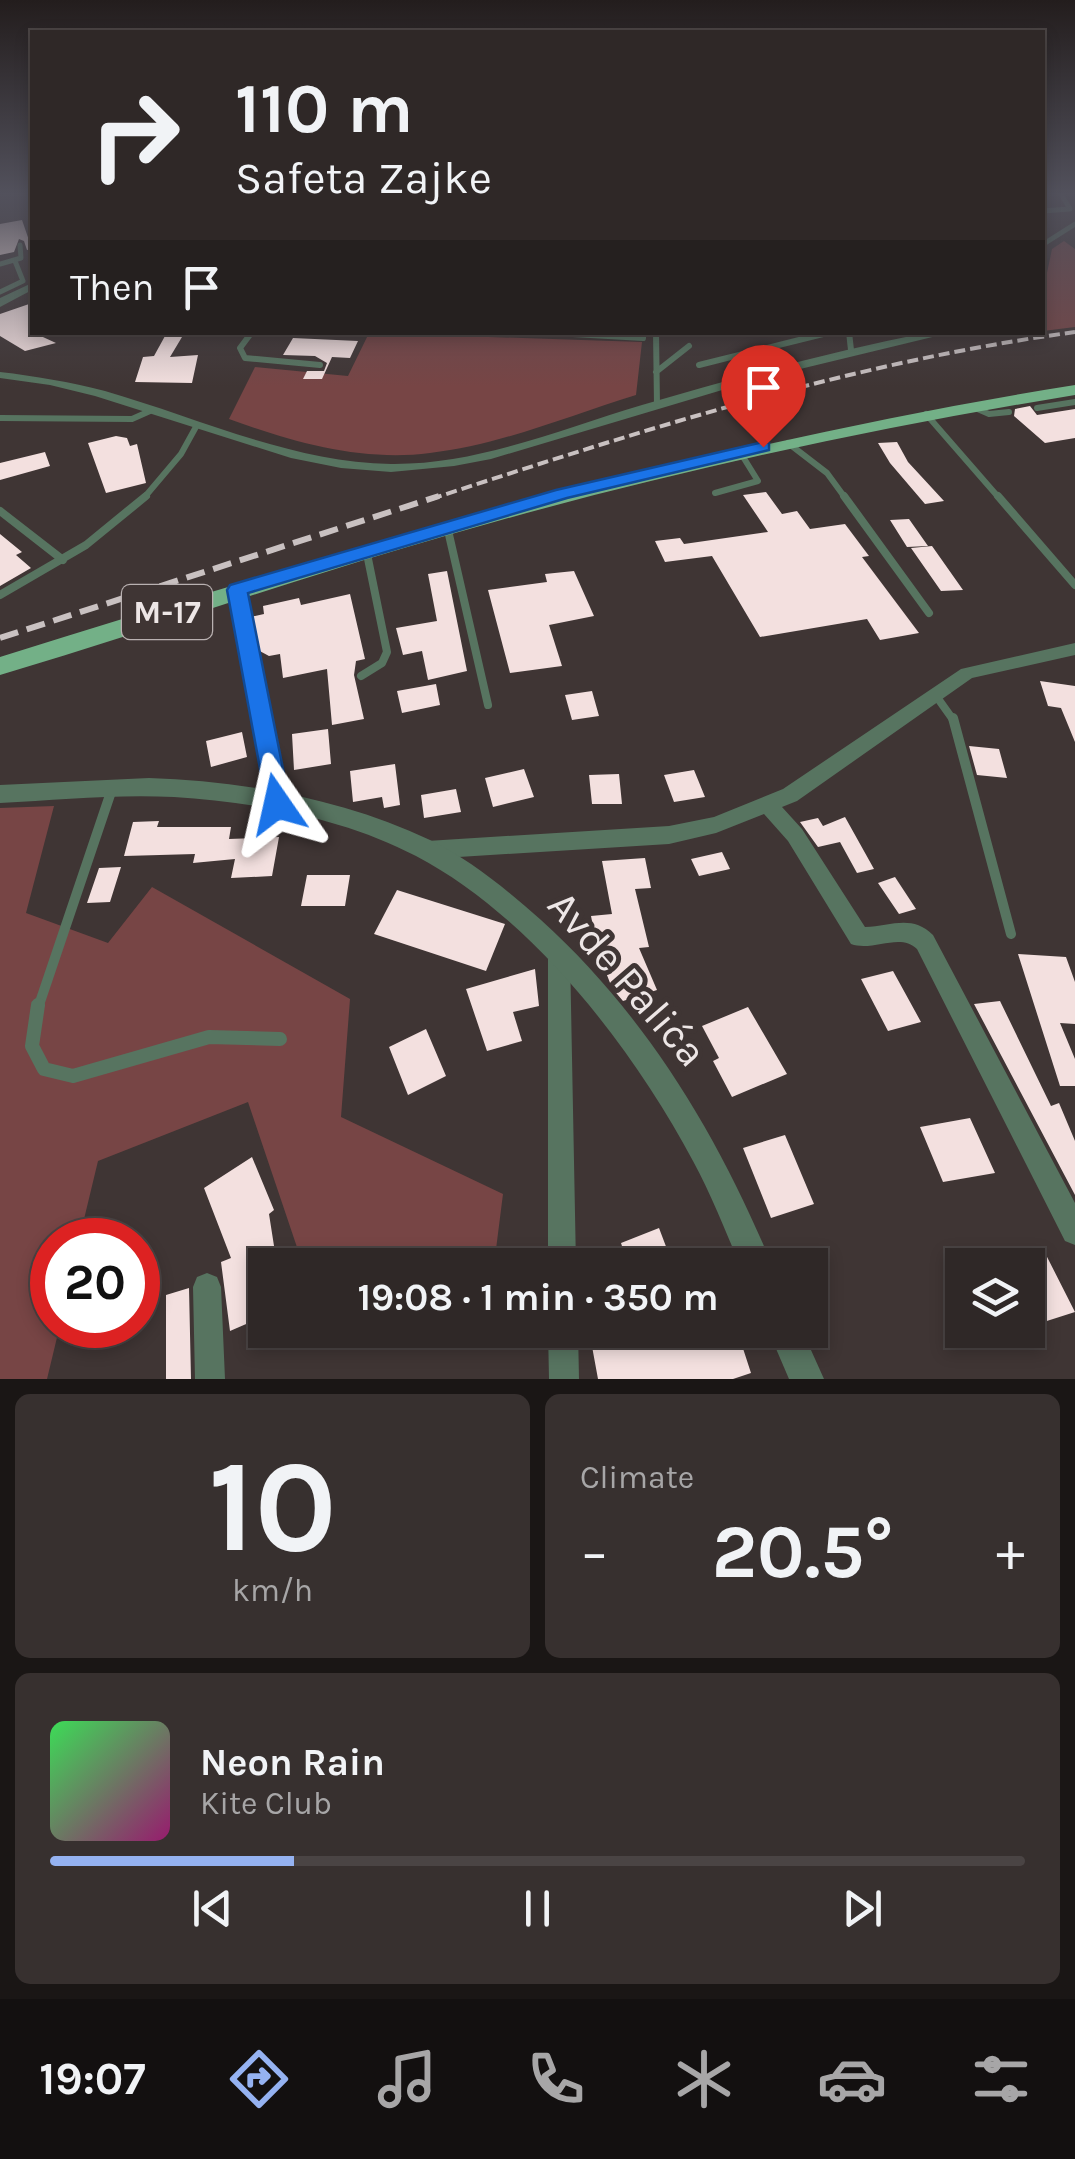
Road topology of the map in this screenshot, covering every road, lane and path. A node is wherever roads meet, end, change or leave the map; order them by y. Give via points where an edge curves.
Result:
1 (17, 258) edge
2 (14, 261) junction
3 (0, 264) edge
4 (30, 287) edge
5 (0, 292) edge
6 (0, 304) edge
7 (250, 335) edge
8 (590, 335) edge
9 (643, 335) edge
10 (656, 335) edge
11 (819, 335) edge
12 (849, 335) edge
13 (936, 335) edge
14 (689, 346) dead end
15 (851, 350) junction
16 (320, 365) dead end
17 (698, 365) dead end
18 (656, 372) junction
19 (0, 374) edge
20 (1075, 390) edge
21 (1075, 402) edge
22 (657, 405) junction
23 (971, 406) junction
24 (1036, 408) dead end
25 (150, 411) junction
26 (1009, 412) dead end
27 (925, 413) junction
28 (0, 418) edge
29 (197, 424) junction
30 (786, 441) junction
31 (740, 452) junction
32 (714, 493) dead end
33 (0, 511) edge
34 (446, 526) junction
35 (366, 550) junction
36 (63, 560) junction
37 (1075, 585) edge
38 (238, 590) junction
39 (0, 594) edge
40 (929, 614) dead end
41 (1075, 649) edge
42 (0, 666) edge
43 (361, 676) dead end
44 (934, 693) junction
45 (488, 705) dead end
46 (112, 789) junction
47 (0, 794) edge
48 (277, 804) junction
49 (768, 805) junction
50 (427, 850) junction
51 (1011, 934) dead end
52 (559, 954) junction
53 (280, 1039) dead end
54 (1075, 1231) edge
55 (562, 1248) edge
56 (748, 1248) edge
57 (207, 1286) dead end
58 (563, 1348) edge
59 (793, 1348) edge
60 (210, 1379) edge
61 (564, 1379) edge
62 (806, 1379) edge

1 - 2 lane
2 - 3 lane
2 - 5 lane via 23,281
4 - 6 street
7 - 16 lane via 240,348 245,358
8 - 9 lane
10 - 18 lane
11 - 17 lane
12 - 15 lane
13 - 15 street
14 - 18 lane
15 - 22 street
18 - 22 lane
19 - 25 street via 48,380
20 - 23 main road, M-17
21 - 24 lane
22 - 29 street via 531,443 393,468 300,458
23 - 26 lane via 989,414
23 - 27 main road, M-17
25 - 28 lane via 132,420
25 - 29 street
27 - 30 main road, M-17
27 - 37 lane
29 - 36 lane via 145,496
30 - 31 main road, M-17
30 - 40 lane via 827,472
31 - 32 lane via 758,481
31 - 34 main road, M-17
33 - 36 lane
34 - 35 main road, M-17
34 - 45 lane
35 - 38 main road, M-17
35 - 43 lane via 387,652
36 - 39 lane
38 - 42 main road, M-17
38 - 48 lane
41 - 44 street via 967,673
44 - 49 street
44 - 51 lane via 952,714
46 - 47 street, Avde Palića
46 - 48 street, Avde Palića via 196,790
46 - 53 lane via 39,1000 32,1046 44,1070 74,1076 208,1037
48 - 50 street, Avde Palića via 384,830
49 - 50 street via 668,834
49 - 54 street via 859,937 918,933
50 - 52 street, Avde Palića via 492,893
52 - 55 street
52 - 56 street, Avde Palića via 678,1105
57 - 60 street
58 - 61 street
59 - 62 street

